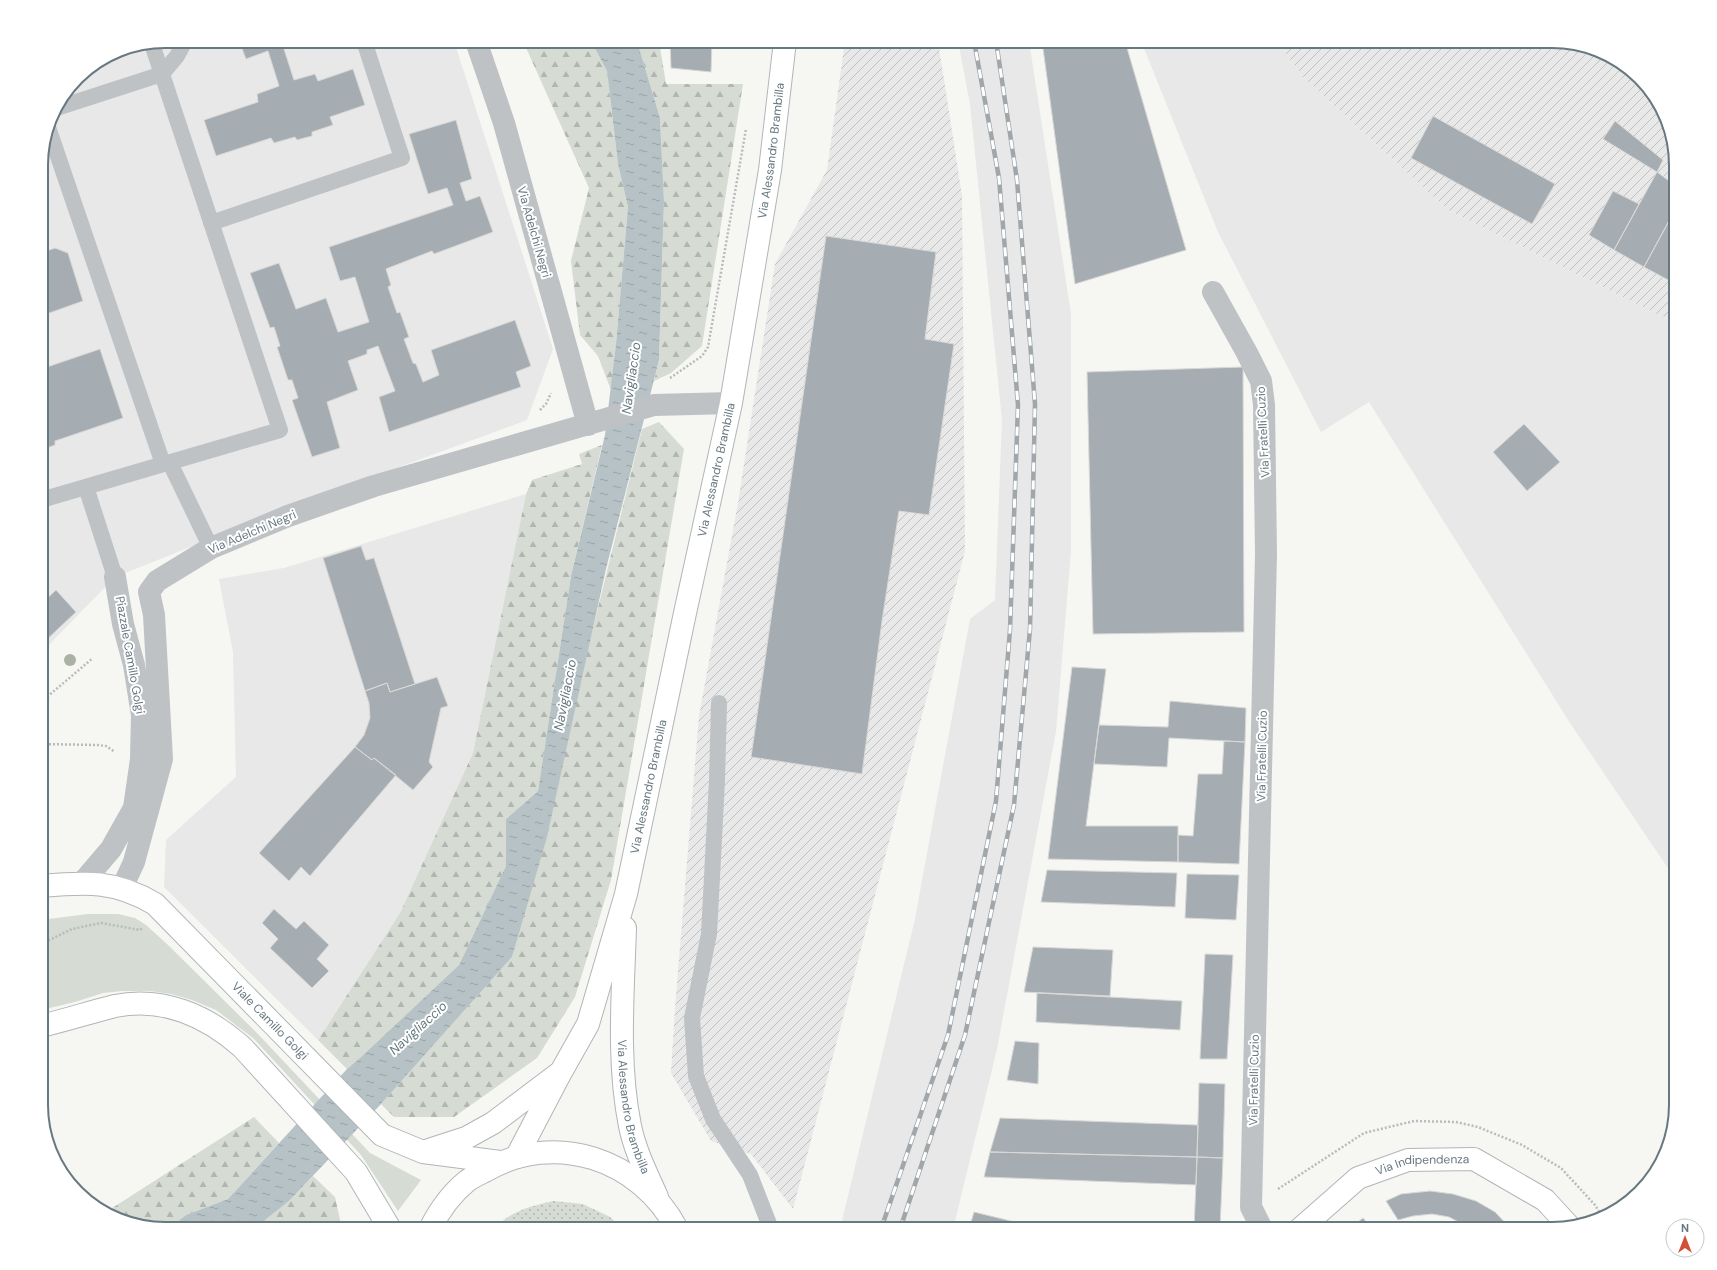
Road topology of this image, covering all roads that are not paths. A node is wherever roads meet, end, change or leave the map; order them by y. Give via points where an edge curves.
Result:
1 (181, 48) edge
2 (366, 48) edge
3 (478, 48) edge
4 (784, 48) edge
5 (154, 49) edge
6 (162, 74) junction
7 (65, 105) edge
8 (51, 137) edge
9 (211, 223) junction
10 (1213, 292) dead end
11 (731, 403) junction
12 (588, 425) junction
13 (166, 464) junction
14 (86, 487) junction
15 (48, 498) edge
16 (211, 548) junction
17 (115, 577) joint
18 (149, 592) junction
19 (122, 607) junction
20 (719, 703) dead end
21 (82, 883) junction
22 (48, 885) edge
23 (122, 888) junction
24 (626, 894) junction
25 (48, 1024) edge
26 (561, 1072) junction
27 (423, 1152) junction
28 (509, 1159) junction
29 (656, 1197) junction
30 (1564, 1221) edge
31 (386, 1222) edge
32 (434, 1222) edge
33 (672, 1222) edge
34 (768, 1222) edge
35 (1258, 1222) edge
36 (1308, 1222) edge

1 - 6 lane
2 - 9 lane via 402,158
3 - 12 street, Via Adelchi Negri via 504,123
4 - 11 main road, Via Alessandro Brambilla via 770,170
5 - 6 lane
6 - 7 lane
6 - 9 lane
8 - 13 lane
9 - 13 lane via 280,430
10 - 35 street, Via Fratelli Cuzio via 1261,381 1264,405 1266,554 1251,1207
11 - 12 street, Via Adelchi Negri via 654,405
11 - 24 main road, Via Alessandro Brambilla
12 - 16 street, Via Adelchi Negri via 374,486 288,516
13 - 14 lane
13 - 16 lane
14 - 15 lane
14 - 17 lane
16 - 18 street, Via Adelchi Negri via 157,581
17 - 19 street, Piazzale Camillo Golgi
18 - 19 street, Via Adelchi Negri
18 - 23 street via 154,615 162,759 134,862
19 - 21 street, Piazzale Camillo Golgi via 123,624 134,664 142,715 141,758 134,808 111,849
20 - 34 lane via 709,934 692,1018 696,1076 713,1119 750,1175
21 - 22 main road, Viale Camillo Golgi
21 - 23 main road, Viale Camillo Golgi
23 - 27 main road, Viale Camillo Golgi via 155,904 382,1135
24 - 26 main road, Via Alessandro Brambilla via 588,1024
24 - 29 main road, Via Alessandro Brambilla via 622,1029 624,1088 630,1127
25 - 31 main road via 117,1006 140,1004 181,1010 204,1020 242,1047 356,1172
26 - 27 main road, Via Alessandro Brambilla via 494,1123 466,1138
26 - 28 main road, Via Alessandro Brambilla
27 - 28 main road, Viale Camillo Golgi
28 - 29 main road via 555,1151 593,1157 627,1173
28 - 32 main road via 467,1181 440,1209
29 - 33 main road
30 - 36 main road, Via Indipendenza via 1545,1200 1474,1159 1408,1160 1358,1178

